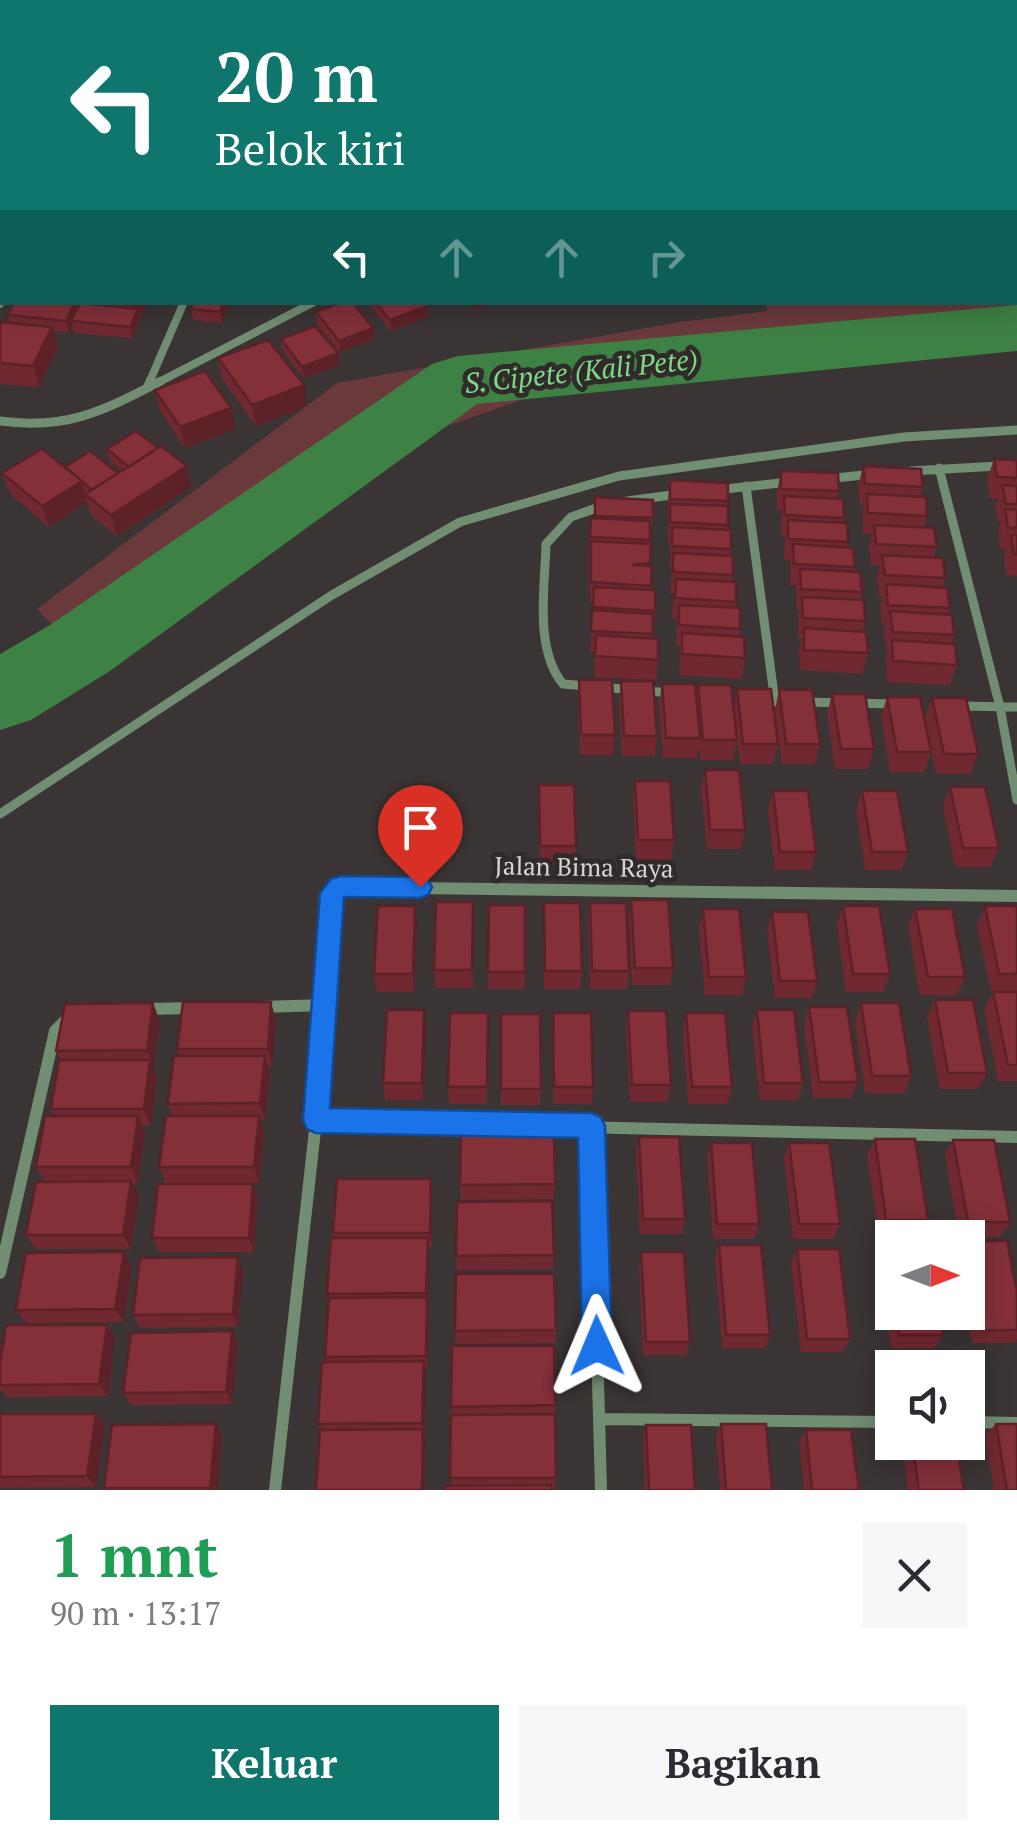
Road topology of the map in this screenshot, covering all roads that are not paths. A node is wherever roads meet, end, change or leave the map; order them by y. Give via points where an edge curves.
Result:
1 (183, 305) edge
2 (308, 305) edge
3 (146, 388) junction
4 (0, 421) edge
5 (1017, 430) edge
6 (1017, 466) edge
7 (939, 468) junction
8 (901, 472) edge
9 (882, 474) edge
10 (746, 486) junction
11 (710, 490) edge
12 (691, 493) edge
13 (678, 694) edge
14 (756, 700) edge
15 (774, 702) junction
16 (906, 704) edge
17 (944, 705) edge
18 (1000, 706) junction
19 (1017, 707) edge
20 (1017, 800) edge
21 (0, 814) edge
22 (1017, 896) edge
23 (326, 1005) junction
24 (238, 1007) edge
25 (201, 1008) edge
26 (127, 1009) edge
27 (90, 1010) edge
28 (316, 1120) junction
29 (592, 1126) junction
30 (1017, 1137) edge
31 (0, 1273) edge
32 (599, 1420) junction
33 (875, 1422) edge
34 (985, 1422) edge
35 (1017, 1423) edge
36 (274, 1490) edge
37 (601, 1490) edge

1 - 3 street
2 - 3 street
3 - 4 street via 52,426
5 - 21 street via 904,437 619,476 460,522 315,606
6 - 7 street
7 - 8 street
7 - 18 street
9 - 10 street
10 - 11 street
10 - 15 street
12 - 13 street via 589,508 550,534 546,544 544,618 558,681
14 - 15 street
15 - 16 street
17 - 18 street
18 - 19 street
18 - 20 street
22 - 23 street, Jalan Bima Raya via 340,886 332,893
23 - 24 street
23 - 28 street, Jalan Bima Raya
25 - 26 street
27 - 31 street via 71,1015 54,1031
28 - 29 street
28 - 36 street, Jalan Bima Raya
29 - 30 street
29 - 32 street
32 - 33 street
32 - 37 street
34 - 35 street

